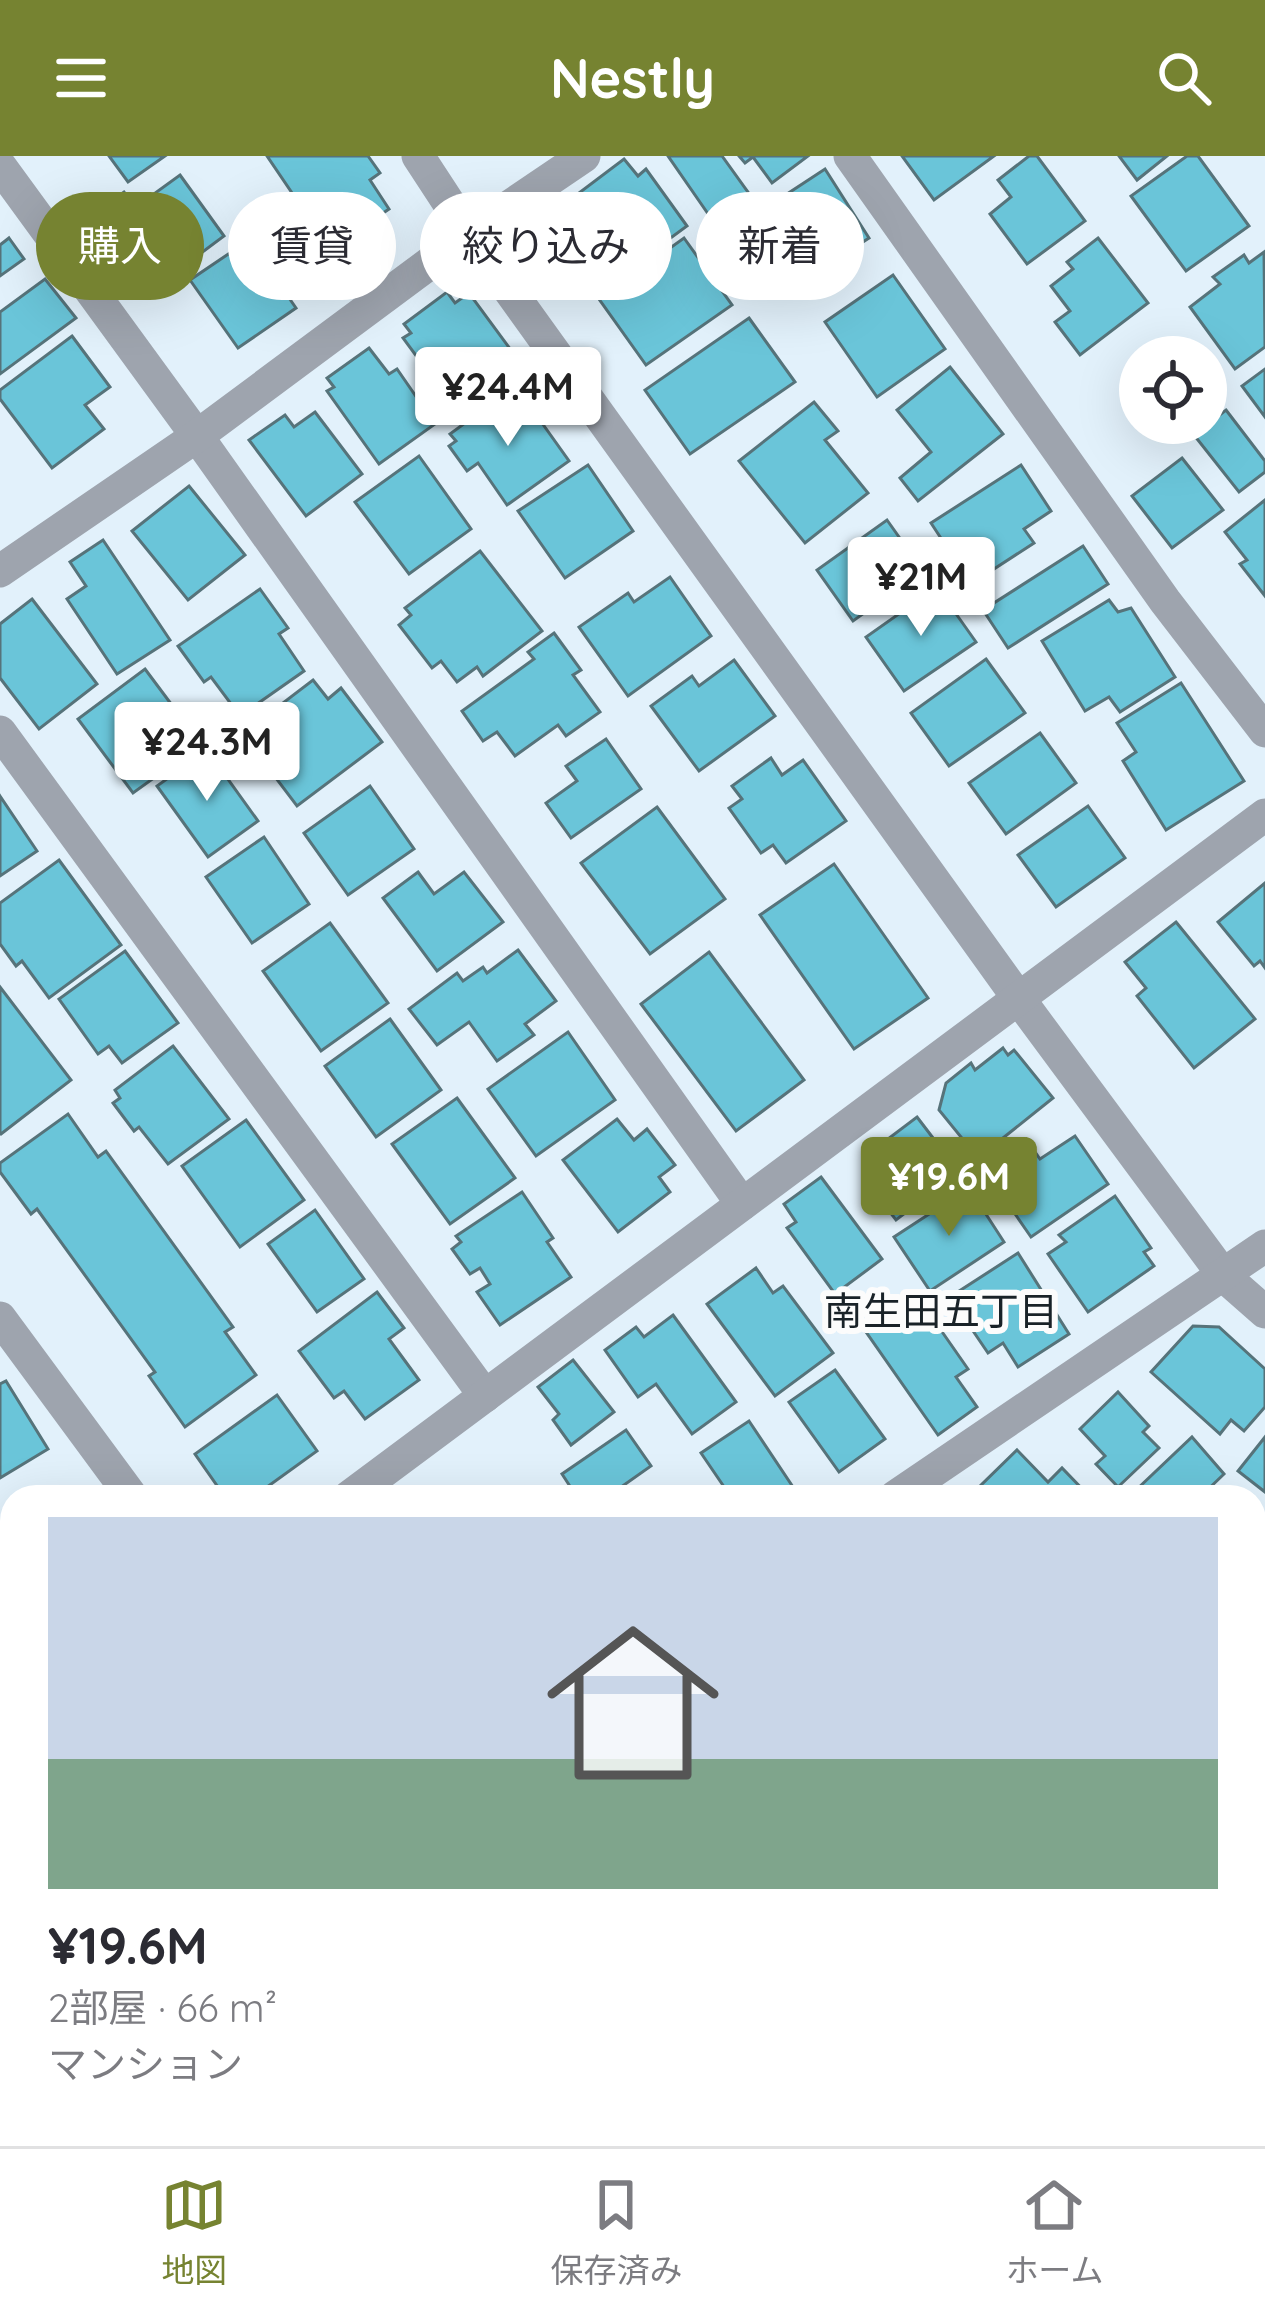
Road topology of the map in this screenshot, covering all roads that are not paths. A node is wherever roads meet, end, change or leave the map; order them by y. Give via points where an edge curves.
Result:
1 (418, 156) edge
2 (584, 156) edge
3 (850, 156) edge
4 (0, 166) edge
5 (442, 192) edge
6 (531, 192) edge
7 (420, 271) edge
8 (517, 300) edge
9 (197, 436) junction
10 (0, 571) edge
11 (1265, 731) edge
12 (0, 733) edge
13 (1265, 815) edge
14 (1019, 999) junction
15 (742, 1204) junction
16 (1265, 1246) edge
17 (1224, 1276) junction
18 (1265, 1312) edge
19 (0, 1318) edge
20 (485, 1396) junction
21 (123, 1485) edge
22 (365, 1485) edge
23 (916, 1485) edge

1 - 5 street
2 - 6 street
3 - 11 street
4 - 9 street
7 - 9 street
8 - 14 street
9 - 10 street
9 - 15 street
12 - 20 street
13 - 14 street
14 - 15 street
14 - 17 street
15 - 20 street
16 - 17 street
17 - 18 street
17 - 23 street
19 - 21 street
20 - 22 street

